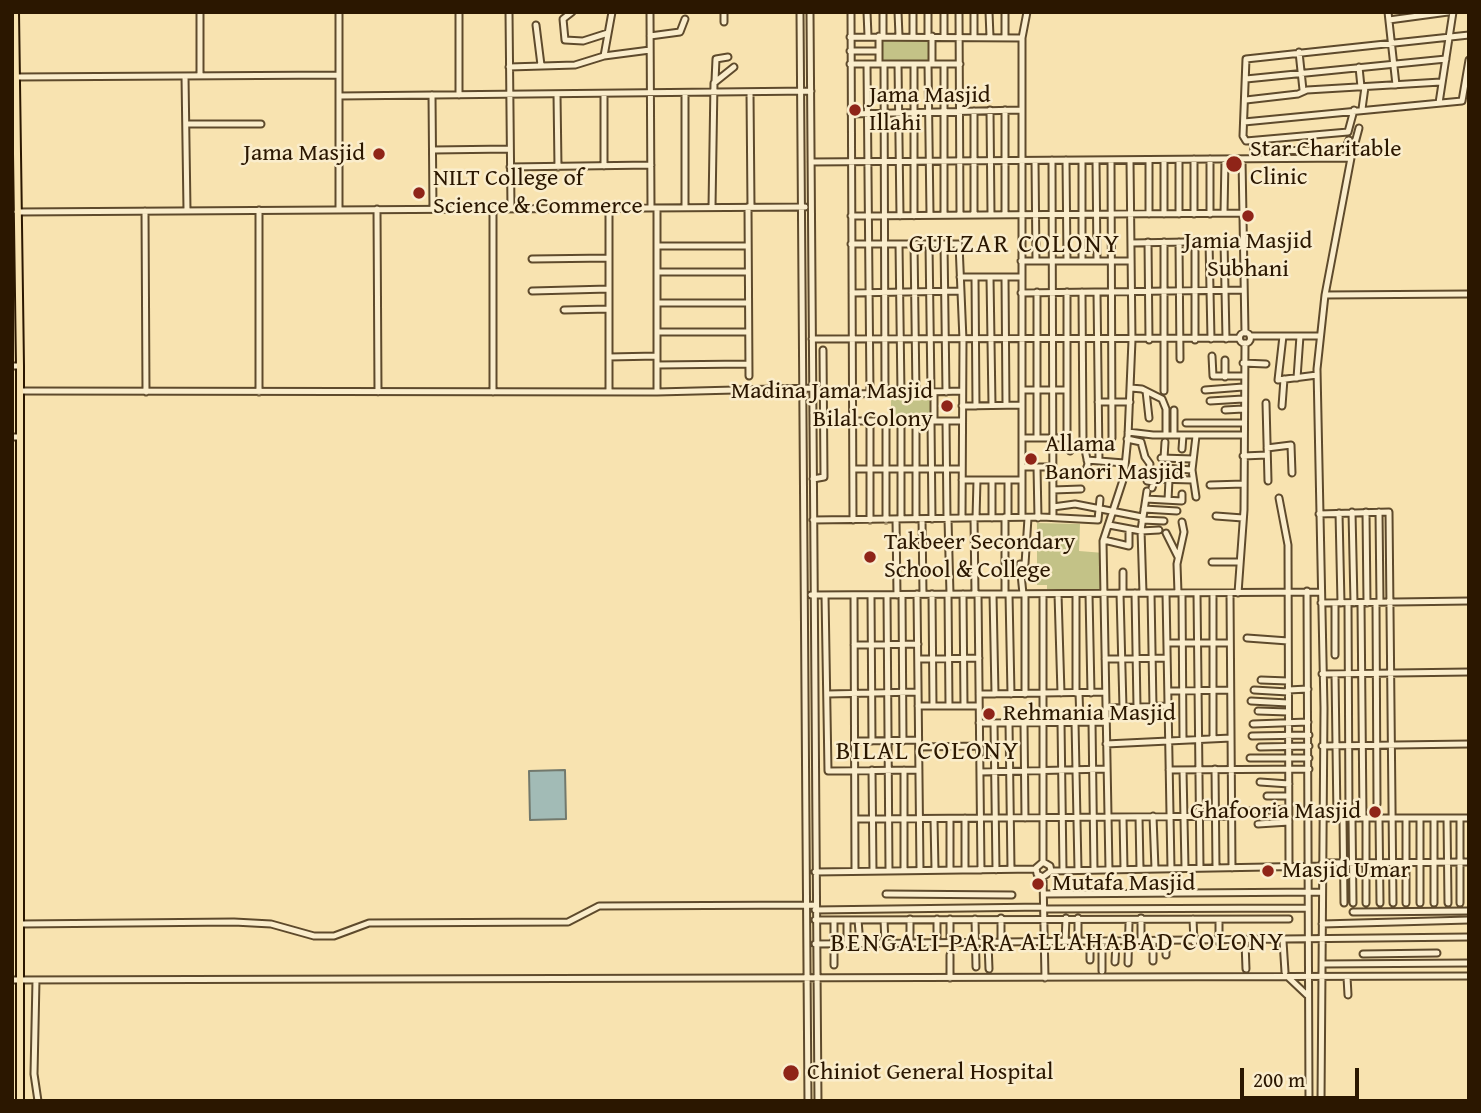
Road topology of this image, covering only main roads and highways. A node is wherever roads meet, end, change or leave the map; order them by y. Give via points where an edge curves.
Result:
1 (15, 12) edge
2 (14, 135) edge
3 (14, 213) edge
4 (15, 251) edge
5 (16, 366) edge
6 (16, 437) edge
7 (16, 879) edge
8 (16, 980) edge
9 (20, 1101) edge

1 - 2 main road
2 - 3 main road
3 - 4 main road
4 - 5 main road
5 - 6 main road via 20,391
6 - 7 main road via 21,622
7 - 8 main road via 21,924
8 - 9 main road

